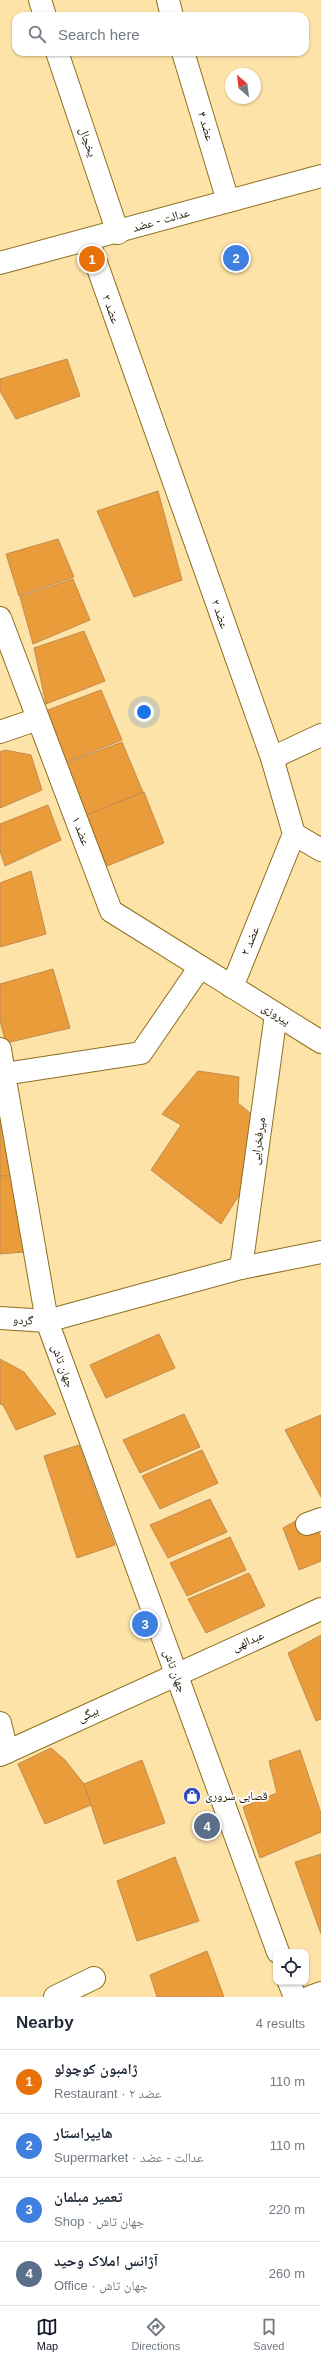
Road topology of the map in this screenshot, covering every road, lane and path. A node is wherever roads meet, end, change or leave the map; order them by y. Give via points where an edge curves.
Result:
1 (40, 0) edge
2 (168, 0) edge
3 (44, 12) edge
4 (171, 12) edge
5 (58, 56) edge
6 (184, 56) edge
7 (321, 176) edge
8 (228, 201) junction
9 (118, 232) junction
10 (88, 240) junction
11 (0, 263) edge
12 (0, 618) edge
13 (38, 719) junction
14 (0, 732) edge
15 (321, 735) edge
16 (272, 758) junction
17 (294, 834) junction
18 (321, 850) edge
19 (200, 967) junction
20 (232, 986) junction
21 (276, 1014) junction
22 (321, 1042) edge
23 (0, 1049) edge
24 (4, 1074) junction
25 (321, 1253) edge
26 (241, 1268) junction
27 (0, 1318) edge
28 (47, 1321) junction
29 (321, 1609) edge
30 (176, 1674) junction
31 (0, 1723) edge
32 (4, 1753) edge
33 (277, 1949) edge
34 (94, 1978) dead end
35 (290, 1985) edge
36 (321, 1994) edge
37 (55, 1997) edge
38 (295, 1997) edge
39 (310, 1997) edge

1 - 3 street
2 - 4 street
5 - 9 street, یخچال
6 - 8 street, عضد ۴
7 - 8 street, عدالت - عضد
8 - 9 street, عدالت - عضد
9 - 10 street, عدالت - عضد
10 - 11 street, عدالت - عضد
10 - 16 street, عضد ۲
12 - 13 street, عضد ۱
13 - 14 street
13 - 19 street, عضد ۱ via 111,911
15 - 16 street
16 - 17 street, عضد ۲
17 - 18 street
17 - 20 street, عضد ۲
19 - 20 street, عضد ۱
19 - 24 street via 141,1053
20 - 21 street, پیروزی
21 - 22 street, پیروزی
21 - 26 street, میرفخرایی
23 - 24 street, جهان تاش
24 - 28 street, جهان تاش
25 - 26 street
26 - 28 street
27 - 28 street, گردو
28 - 30 street, جهان تاش
29 - 30 street, عبدالهی
30 - 32 street, بیگی
30 - 33 street, جهان تاش
31 - 32 street
34 - 37 street
35 - 38 street
36 - 39 street

